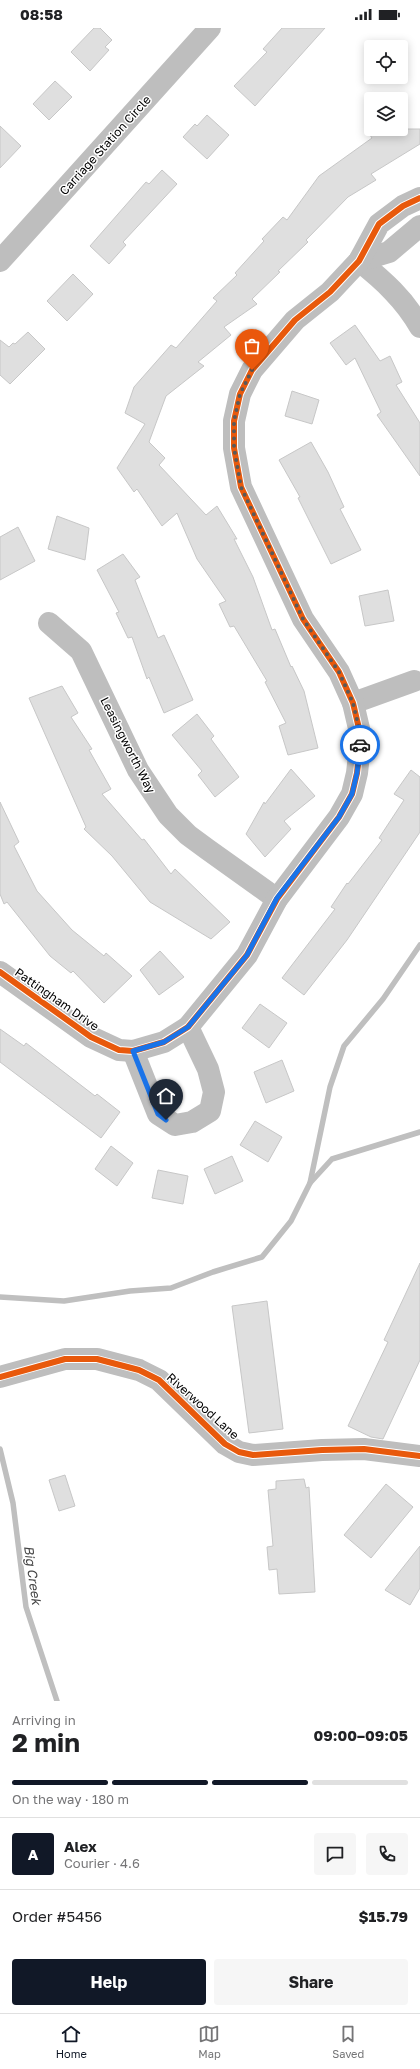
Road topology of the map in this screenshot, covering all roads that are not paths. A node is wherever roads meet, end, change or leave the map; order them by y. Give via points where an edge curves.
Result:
1 (210, 28) edge
2 (420, 198) edge
3 (420, 226) edge
4 (0, 261) edge
5 (359, 261) junction
6 (420, 327) edge
7 (49, 623) dead end
8 (414, 681) dead end
9 (353, 703) junction
10 (277, 898) junction
11 (0, 972) edge
12 (188, 1027) junction
13 (133, 1051) junction
14 (0, 1377) edge
15 (420, 1456) edge

1 - 4 street, Carriage Station Circle
2 - 5 street, Pattingham Drive via 403,206 379,224
3 - 5 street via 389,252
5 - 6 street via 389,286 414,315
5 - 9 street, Pattingham Drive via 330,292 295,320 252,370 240,394 234,421 234,448 241,487 303,619 339,672
7 - 10 street, Leasingworth Way via 81,651 138,770 168,815 206,850
8 - 9 street
9 - 10 street, Pattingham Drive via 361,737 352,794 339,817
10 - 12 street, Pattingham Drive via 247,955
11 - 13 street, Pattingham Drive via 91,1037 119,1050
12 - 13 street, Pattingham Drive via 164,1042
12 - 13 street via 208,1069 214,1092 210,1111 192,1122 175,1125 158,1114
14 - 15 street, Riverwood Lane via 65,1359 97,1358 139,1370 159,1380 225,1444 239,1452 253,1455 364,1449

